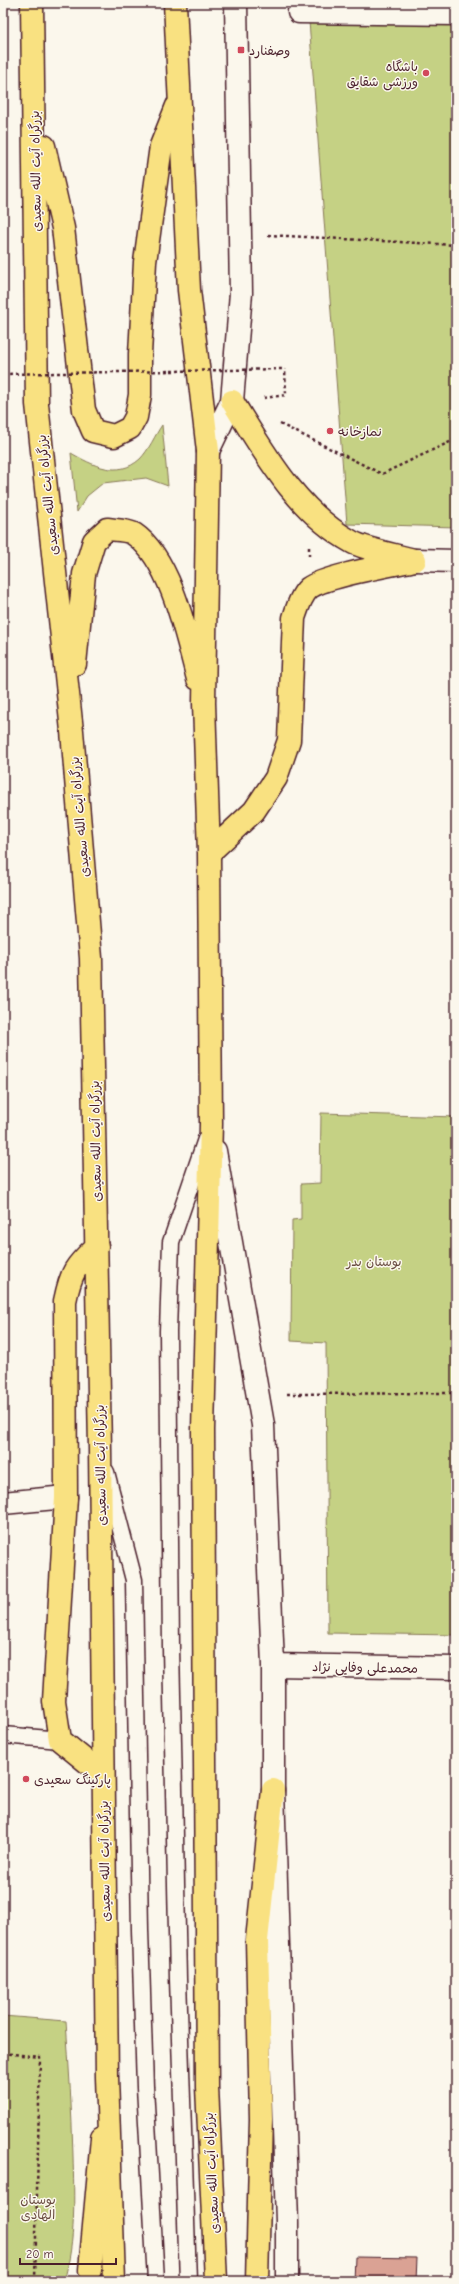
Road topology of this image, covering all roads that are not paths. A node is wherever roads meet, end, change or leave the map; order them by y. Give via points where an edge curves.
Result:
1 (32, 3) edge
2 (175, 3) edge
3 (236, 3) edge
4 (299, 12) dead end
5 (456, 14) edge
6 (180, 99) junction
7 (35, 108) junction
8 (232, 401) junction
9 (208, 451) junction
10 (415, 560) junction
11 (456, 562) edge
12 (204, 703) junction
13 (72, 731) junction
14 (209, 853) junction
15 (211, 1124) junction
16 (97, 1246) junction
17 (100, 1450) junction
18 (66, 1497) junction
19 (3, 1504) edge
20 (273, 1665) junction
21 (456, 1668) edge
22 (3, 1735) edge
23 (60, 1740) junction
24 (103, 1775) junction
25 (273, 1790) junction
26 (107, 2077) junction
27 (288, 2222) junction
28 (88, 2277) edge
29 (114, 2281) edge
30 (156, 2281) edge
31 (188, 2281) edge
32 (216, 2281) edge
33 (257, 2281) edge
34 (287, 2281) edge
35 (294, 2281) edge

1 - 7 main road, بزرگراه آیت الله سعیدی
2 - 6 main road, بزرگراه آیت الله سعیدی
3 - 8 main road via 240,293
4 - 5 main road
6 - 7 main road via 161,146 146,254 140,395 136,417 130,428 114,436 93,431 84,410 63,228
6 - 9 main road, بزرگراه آیت الله سعیدی via 189,290
7 - 13 main road, بزرگراه آیت الله سعیدی via 38,404
8 - 9 main road
8 - 10 main road via 266,455 308,510 352,542
9 - 12 main road, بزرگراه آیت الله سعیدی
10 - 11 main road
10 - 14 main road via 328,580 309,588 300,601 294,618 289,740 276,778 254,811
12 - 13 main road via 178,604 151,548 133,533 107,529 94,541 84,574 76,647
12 - 14 main road, بزرگراه آیت الله سعیدی
13 - 16 main road, بزرگراه آیت الله سعیدی via 91,958
14 - 15 main road, بزرگراه آیت الله سعیدی
15 - 20 main road via 263,1425
15 - 31 lane via 171,1242 168,1331 171,1648
15 - 32 main road, بزرگراه آیت الله سعیدی via 203,1430 207,2087
16 - 17 main road, بزرگراه آیت الله سعیدی
16 - 18 main road via 78,1263 70,1278 65,1301
17 - 24 main road, بزرگراه آیت الله سعیدی
17 - 30 lane via 134,1580 140,1930 145,2087
18 - 19 main road
18 - 23 main road via 54,1701
20 - 21 main road, محمدعلی وفایی نژاد
20 - 25 main road
22 - 23 lane
23 - 24 main road
24 - 26 main road, بزرگراه آیت الله سعیدی
25 - 27 main road
25 - 33 main road via 257,1940 261,2119
26 - 28 main road
26 - 29 main road, بزرگراه آیت الله سعیدی
27 - 34 main road
27 - 35 main road

